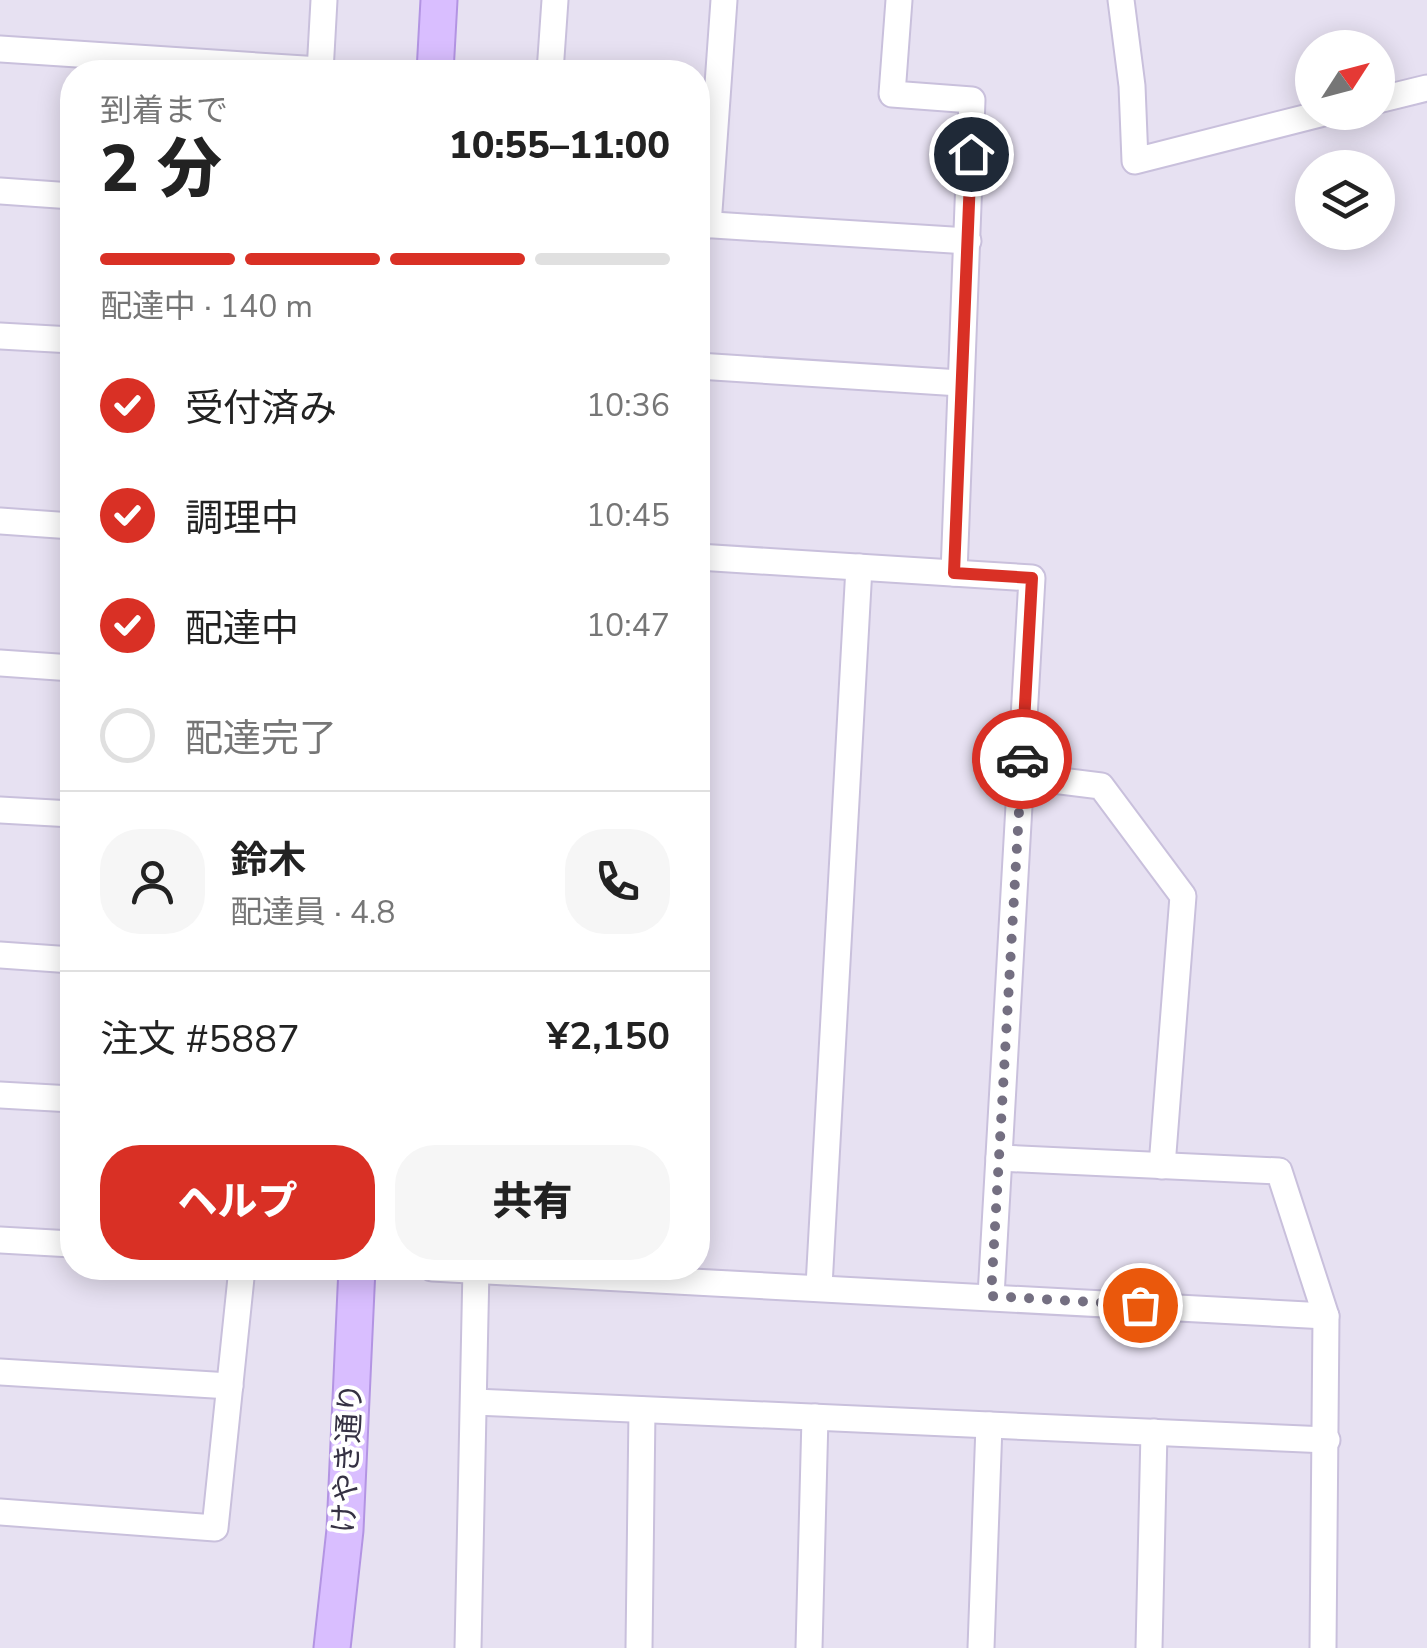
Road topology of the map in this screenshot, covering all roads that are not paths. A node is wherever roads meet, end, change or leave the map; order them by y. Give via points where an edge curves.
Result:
1 (324, 0) edge
2 (440, 0) edge
3 (555, 0) edge
4 (724, 0) edge
5 (899, 0) edge
6 (1121, 0) edge
7 (0, 49) edge
8 (160, 60) edge
9 (321, 60) edge
10 (435, 60) edge
11 (551, 60) edge
12 (1427, 88) edge
13 (1395, 96) edge
14 (1295, 120) edge
15 (710, 149) edge
16 (0, 192) edge
17 (60, 195) edge
18 (710, 224) edge
19 (968, 241) junction
20 (0, 336) edge
21 (60, 339) edge
22 (710, 367) edge
23 (960, 383) junction
24 (0, 521) edge
25 (60, 525) edge
26 (710, 557) edge
27 (858, 567) junction
28 (954, 573) junction
29 (0, 663) edge
30 (60, 667) edge
31 (1021, 776) junction
32 (0, 810) edge
33 (60, 813) edge
34 (0, 955) edge
35 (60, 959) edge
36 (0, 1095) edge
37 (60, 1098) edge
38 (999, 1158) junction
39 (1162, 1166) junction
40 (0, 1240) edge
41 (60, 1243) edge
42 (710, 1278) edge
43 (241, 1280) edge
44 (357, 1280) edge
45 (476, 1280) edge
46 (818, 1286) junction
47 (991, 1296) junction
48 (1326, 1316) junction
49 (0, 1372) edge
50 (230, 1386) junction
51 (474, 1402) junction
52 (642, 1410) junction
53 (815, 1418) junction
54 (988, 1425) junction
55 (1154, 1432) junction
56 (1327, 1440) junction
57 (0, 1512) edge
58 (332, 1648) edge
59 (468, 1648) edge
60 (639, 1648) edge
61 (809, 1648) edge
62 (981, 1648) edge
63 (1149, 1648) edge
64 (1323, 1648) edge

1 - 9 street
2 - 10 street
3 - 11 street
4 - 15 street
5 - 19 street via 892,94 972,100
6 - 14 street via 1135,161
7 - 8 street
12 - 13 street
16 - 17 street
18 - 19 street
19 - 23 street
20 - 21 street
22 - 23 street
23 - 28 street
24 - 25 street
26 - 27 street
27 - 28 street
27 - 46 street
28 - 31 street via 1032,578
29 - 30 street
31 - 38 street
31 - 39 street via 1100,786 1183,896
32 - 33 street
34 - 35 street
36 - 37 street
38 - 39 street
38 - 47 street
39 - 48 street via 1279,1171
40 - 41 street
42 - 46 street
43 - 50 street
44 - 58 street, けやき通り
45 - 51 street
46 - 47 street
47 - 48 street
48 - 56 street
49 - 50 street
50 - 57 street via 215,1528
51 - 52 street
51 - 59 street
52 - 53 street
52 - 60 street
53 - 54 street
53 - 61 street
54 - 55 street
54 - 62 street
55 - 56 street
55 - 63 street
56 - 64 street

